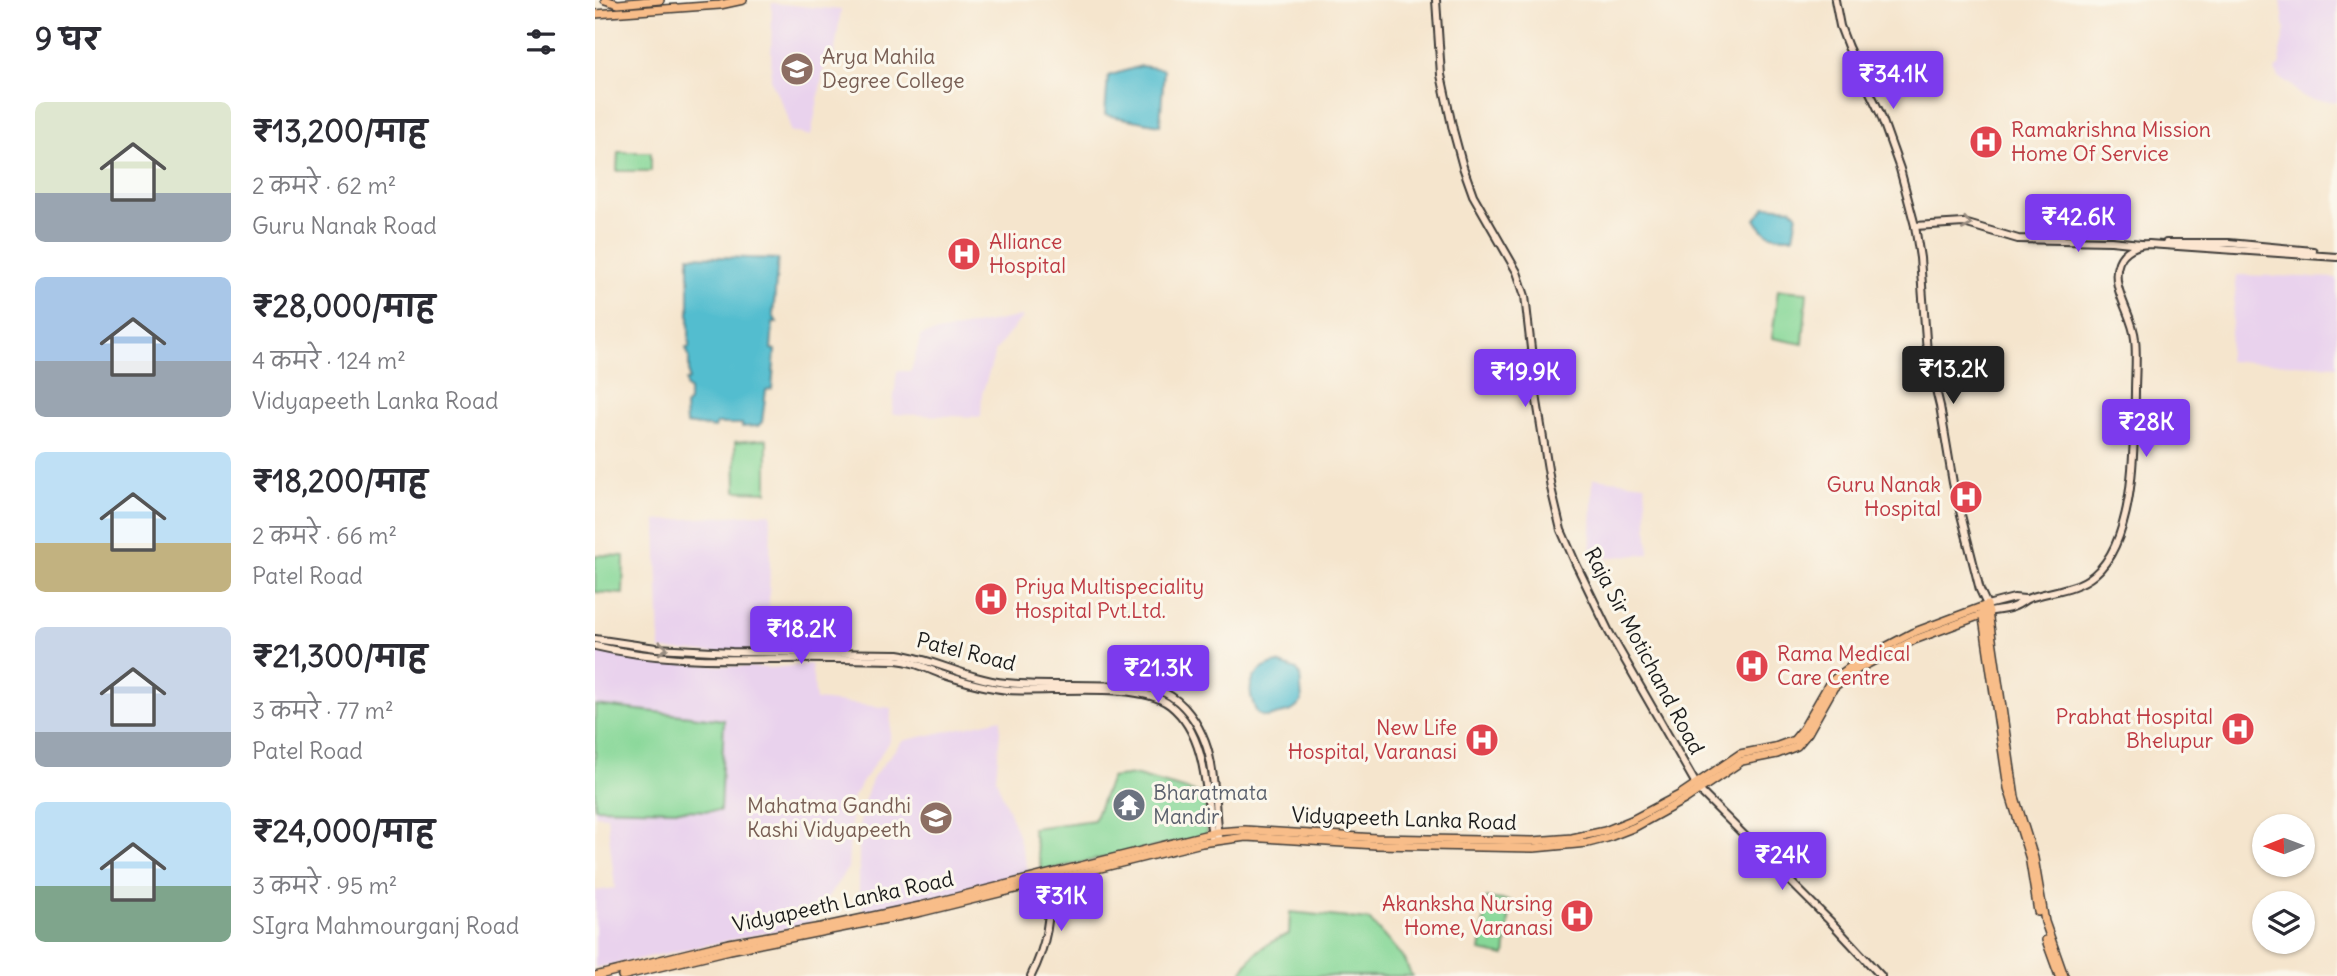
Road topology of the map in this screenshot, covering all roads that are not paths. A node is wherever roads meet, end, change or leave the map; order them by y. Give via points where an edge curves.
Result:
1 (660, 0) edge
2 (743, 0) edge
3 (1436, 0) edge
4 (608, 1) edge
5 (1834, 2) edge
6 (595, 14) edge
7 (1915, 226) junction
8 (2145, 244) junction
9 (2337, 255) edge
10 (1985, 609) junction
11 (595, 639) edge
12 (595, 646) edge
13 (898, 657) junction
14 (1698, 788) junction
15 (1215, 837) junction
16 (1049, 881) junction
17 (672, 960) junction
18 (622, 973) edge
19 (598, 975) edge
20 (1031, 976) edge
21 (1881, 976) edge
22 (2059, 976) edge
23 (2064, 976) edge

1 - 4 main road
2 - 6 main road
3 - 14 street, Raja Sir Motichand Road via 1441,73 1463,167 1525,296 1546,461 1562,530 1609,632
5 - 7 street via 1851,56 1880,113
7 -> 8 street via 1964,223 2018,239
7 - 10 street via 1927,353
8 - 9 street via 2229,243
8 - 10 street, Vidyapeeth Lanka Road via 2124,254 2117,273 2135,337 2132,466 2123,523 2109,556 2093,576 2074,586
10 - 14 main road, Vidyapeeth Lanka Road via 1906,643 1834,687 1797,746 1742,761
10 - 22 main road via 2012,804 2029,856 2040,920
10 - 23 main road via 2015,797 2034,858 2045,922
11 -> 13 street, Patel Road via 656,648
12 - 13 street, Patel Road via 699,660
13 - 15 street, Patel Road via 957,679 1007,690 1124,692 1160,699 1179,714 1194,739
14 - 15 main road, Vidyapeeth Lanka Road via 1619,834 1573,845 1467,848
14 - 21 street, Raja Sir Motichand Road
15 - 16 main road, Vidyapeeth Lanka Road
15 - 17 main road, Vidyapeeth Lanka Road
16 - 17 main road, Vidyapeeth Lanka Road via 922,912
16 - 20 street via 1047,937
17 - 18 main road, Vidyapeeth Lanka Road
18 - 19 main road, Vidyapeeth Lanka Road

